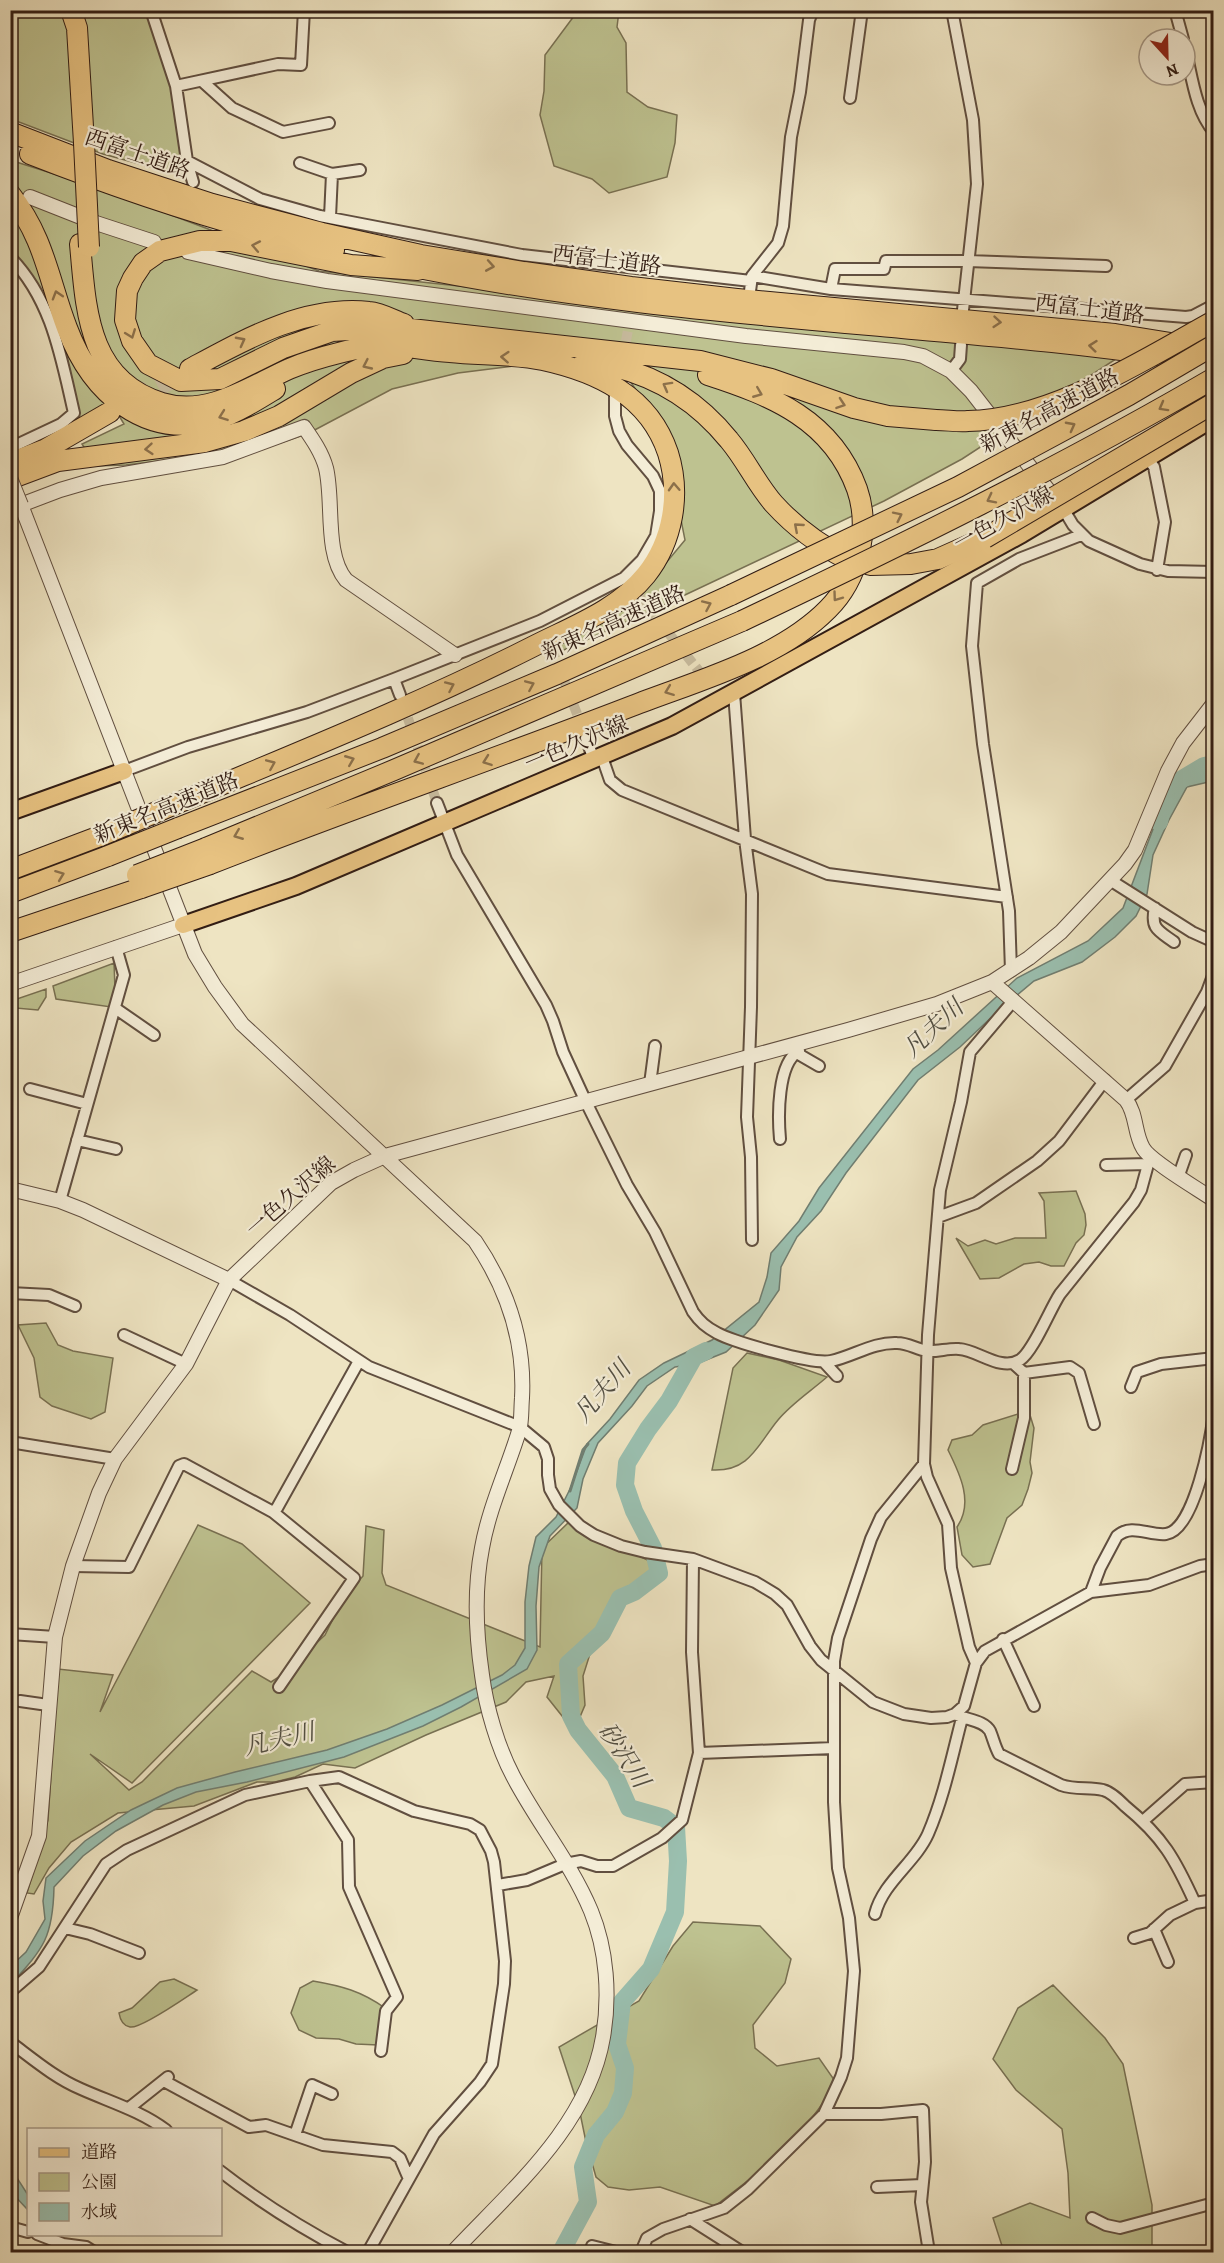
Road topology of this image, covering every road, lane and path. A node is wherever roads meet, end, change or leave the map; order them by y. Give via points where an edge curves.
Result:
1 (59, 10) edge
2 (71, 10) edge
3 (151, 10) edge
4 (304, 10) edge
5 (813, 10) edge
6 (862, 10) edge
7 (952, 10) edge
8 (1176, 10) edge
9 (1180, 27) edge
10 (202, 81) junction
11 (176, 86) junction
12 (1194, 87) edge
13 (850, 98) dead end
14 (10, 121) edge
15 (329, 123) dead end
16 (10, 132) edge
17 (1214, 132) edge
18 (79, 142) junction
19 (10, 146) edge
20 (187, 161) junction
21 (300, 163) dead end
22 (360, 170) dead end
23 (332, 174) junction
24 (193, 182) dead end
25 (10, 194) edge
26 (30, 197) dead end
27 (326, 225) junction
28 (154, 242) dead end
29 (188, 252) dead end
30 (10, 257) edge
31 (968, 261) junction
32 (1106, 266) dead end
33 (438, 272) junction
34 (751, 283) junction
35 (831, 289) junction
36 (964, 304) junction
37 (1214, 305) edge
38 (1214, 321) edge
39 (416, 328) junction
40 (372, 338) junction
41 (961, 345) dead end
42 (1214, 345) edge
43 (1214, 350) edge
44 (423, 351) junction
45 (643, 354) junction
46 (541, 359) junction
47 (1214, 363) edge
48 (190, 369) tunnel mouth
49 (951, 371) junction
50 (1214, 378) edge
51 (615, 394) dead end
52 (1214, 402) edge
53 (110, 412) dead end
54 (1214, 418) edge
55 (10, 448) edge
56 (1148, 459) junction
57 (10, 463) edge
58 (10, 478) edge
59 (16, 507) edge
60 (1064, 510) junction
61 (1081, 535) junction
62 (847, 559) dead end
63 (870, 565) dead end
64 (1157, 570) junction
65 (1214, 572) edge
66 (540, 621) junction
67 (546, 632) tunnel mouth
68 (455, 655) junction
69 (394, 679) junction
70 (400, 695) tunnel mouth
71 (724, 695) junction
72 (1214, 703) edge
73 (586, 738) tunnel mouth
74 (598, 758) junction
75 (124, 771) junction
76 (437, 803) tunnel mouth
77 (10, 812) edge
78 (444, 822) junction
79 (745, 839) junction
80 (208, 856) junction
81 (10, 870) edge
82 (1110, 880) junction
83 (139, 882) junction
84 (10, 893) edge
85 (1007, 897) junction
86 (1152, 907) junction
87 (10, 924) edge
88 (183, 925) junction
89 (10, 932) edge
90 (1174, 942) dead end
91 (1214, 942) edge
92 (116, 947) junction
93 (1011, 971) junction
94 (1214, 973) edge
95 (10, 984) edge
96 (996, 985) junction
97 (1014, 1000) junction
98 (115, 1008) junction
99 (154, 1035) dead end
100 (655, 1046) dead end
101 (798, 1047) junction
102 (748, 1057) junction
103 (819, 1066) dead end
104 (1105, 1080) junction
105 (650, 1084) junction
106 (30, 1089) dead end
107 (1126, 1100) junction
108 (586, 1102) junction
109 (87, 1104) junction
110 (780, 1139) dead end
111 (77, 1140) junction
112 (116, 1149) dead end
113 (1186, 1155) dead end
114 (385, 1156) junction
115 (1149, 1160) junction
116 (1106, 1165) dead end
117 (1179, 1175) junction
118 (10, 1189) edge
119 (1214, 1200) edge
120 (60, 1201) junction
121 (938, 1217) junction
122 (752, 1240) dead end
123 (229, 1280) junction
124 (10, 1293) edge
125 (75, 1306) dead end
126 (124, 1335) dead end
127 (927, 1351) junction
128 (1214, 1358) edge
129 (359, 1361) junction
130 (824, 1362) junction
131 (1013, 1363) junction
132 (186, 1364) junction
133 (1024, 1373) junction
134 (837, 1376) dead end
135 (1131, 1387) dead end
136 (1214, 1413) edge
137 (1094, 1424) dead end
138 (520, 1427) junction
139 (10, 1442) edge
140 (115, 1459) junction
141 (924, 1464) junction
142 (1012, 1469) dead end
143 (273, 1512) junction
144 (693, 1559) junction
145 (1214, 1564) edge
146 (73, 1566) junction
147 (1091, 1592) junction
148 (10, 1634) edge
149 (55, 1637) junction
150 (1003, 1639) junction
151 (976, 1663) junction
152 (834, 1671) junction
153 (279, 1687) dead end
154 (20, 1701) dead end
155 (48, 1705) junction
156 (1034, 1706) dead end
157 (959, 1716) junction
158 (834, 1748) junction
159 (699, 1753) junction
160 (310, 1781) junction
161 (1214, 1782) edge
162 (1143, 1821) junction
163 (565, 1864) junction
164 (498, 1885) junction
165 (1214, 1900) edge
166 (1195, 1903) junction
167 (875, 1914) dead end
168 (10, 1918) edge
169 (64, 1928) junction
170 (1154, 1929) junction
171 (1134, 1938) dead end
172 (138, 1953) dead end
173 (1168, 1962) dead end
174 (10, 1992) edge
175 (10, 2042) edge
176 (381, 2051) dead end
177 (332, 2094) dead end
178 (129, 2108) junction
179 (824, 2114) junction
180 (163, 2128) edge
181 (295, 2135) junction
182 (222, 2172) edge
183 (409, 2179) junction
184 (922, 2185) junction
185 (877, 2187) dead end
186 (1214, 2203) edge
187 (1092, 2218) dead end
188 (690, 2219) junction
189 (10, 2227) edge
190 (27, 2232) edge
191 (40, 2236) edge
192 (592, 2246) dead end
193 (642, 2252) edge
194 (94, 2253) edge
195 (347, 2253) edge
196 (368, 2253) edge
197 (453, 2253) edge
198 (616, 2253) edge
199 (742, 2253) edge
200 (929, 2253) edge

1 - 18 highway via 67,35
2 - 18 highway via 77,28
3 - 11 street
4 - 10 street via 301,65 278,64
5 - 34 street via 791,137 783,226 778,243
6 - 13 street
7 - 31 street via 973,120 977,184
8 - 9 street
10 - 11 street
10 - 15 street via 232,108 283,132
11 - 20 street
12 - 17 street via 1199,106
14 - 27 highway via 78,150
16 - 27 highway, 西富士道路 via 159,187
18 - 40 highway, bridge via 85,246 99,327 108,349 131,377 162,394 197,398 289,360
19 - 33 highway, 西富士道路 via 106,184 208,217
20 - 24 street
20 - 27 street via 260,199
21 - 23 street
22 - 23 street
23 - 27 street
40 -> 25 highway via 217,419 176,424 147,418 119,403 82,361 67,327 41,243
26 - 28 street
27 - 34 street via 522,255
27 -> 43 highway, 西富士道路 via 421,255 524,272 737,299 1115,334
29 - 49 street via 212,253 327,281 904,352 923,356
30 - 55 street via 32,284 48,315 74,413 61,424
31 - 32 street
31 - 35 street via 886,261 884,269 835,269
31 - 36 street
33 -> 40 highway via 351,265 231,241 200,242 160,251 143,264 130,284 125,308 132,341 148,364 181,381 220,379 283,348 332,331
47 -> 33 highway, 西富士道路 via 1111,348 630,301
34 - 35 street
35 - 36 street
36 - 37 street via 1186,317
45 -> 38 highway, bridge via 700,361 888,416 969,422 1054,403
39 - 40 highway via 393,327
39 - 45 highway
48 -> 39 highway via 252,336 308,317 372,312
40 - 44 highway
41 - 49 street via 960,359
84 -> 42 highway, 新東名高速道路, bridge via 382,748 731,595 958,487
46 -> 44 highway
44 -> 58 highway via 383,358 244,431 205,442 58,461
45 -> 80 highway via 775,401 804,417 839,452 859,495 862,544 854,571 829,609 797,634 731,667 516,751 319,822
62 -> 46 highway via 799,529 773,503 716,424 681,394 655,379 593,361
81 -> 46 highway, bridge via 100,836 502,662 591,617 620,599 645,575 662,550 674,508 673,470 658,430 622,390
49 - 60 street
50 -> 80 highway, bridge via 1045,471 742,621
51 - 66 street via 619,431 660,491 656,536 627,581
52 - 63 highway, bridge via 984,538 938,559
53 - 57 highway via 46,449
54 - 56 main road, 一色久沢線
56 - 60 main road, 一色久沢線
56 - 64 street via 1154,467 1165,522
58 - 59 street, bridge
59 - 68 street via 101,478 223,457 304,427 326,468 339,571 346,580
59 - 75 street
60 - 61 street
60 - 71 main road, 一色久沢線
61 - 64 street via 1101,548
61 - 85 street via 1019,559 977,583 972,646
64 - 65 street
66 - 67 street
66 - 68 street
68 - 69 street
69 - 70 street
69 - 75 street via 307,712 188,747
71 - 74 main road, 一色久沢線 via 672,726
71 - 79 street
72 - 82 street, 一色久沢線 via 1183,743 1135,850
73 - 74 street
74 - 78 main road, 一色久沢線
74 - 79 street via 616,787
75 - 77 main road
75 - 88 street
76 - 78 street
78 - 88 main road, 一色久沢線 via 296,886
78 - 108 street via 472,883 546,1005
79 - 85 street via 828,874
79 - 102 street via 752,894
80 - 83 highway, bridge
82 - 86 street
82 - 93 street, 一色久沢線 via 1061,932
83 - 87 highway
83 - 89 highway
85 - 93 street
86 - 90 street via 1154,926
86 - 91 street
88 - 92 street
88 - 114 street via 195,954 242,1024
92 - 95 street
92 - 98 street via 124,975
93 - 96 street, 一色久沢線
94 - 107 street via 1165,1066
96 - 97 street
96 - 101 street, 一色久沢線
97 - 104 street
97 - 121 street via 970,1052 940,1190
98 - 99 street
98 - 109 street
100 - 105 street
101 - 102 street, 一色久沢線
101 - 103 street via 800,1055
101 - 110 street via 787,1066 781,1089
102 - 105 street, 一色久沢線
102 - 122 street
104 - 107 street
104 - 121 street via 1059,1142 1037,1161 976,1203
105 - 108 street, 一色久沢線
106 - 109 street
107 - 115 street via 1132,1107
108 - 114 street, 一色久沢線
108 - 130 street via 701,1323 736,1342
109 - 111 street
111 - 112 street
111 - 120 street
113 - 117 street
114 - 123 street, 一色久沢線 via 331,1183
114 - 138 street via 475,1241 490,1264 519,1343
115 - 116 street
115 - 117 street
115 - 131 street via 1134,1202 1050,1309 1032,1347
117 - 119 street
118 - 120 street
120 - 123 street
121 - 127 street
123 - 129 street
123 - 132 street, 一色久沢線
124 - 125 street via 49,1295
126 - 132 street
127 - 130 street via 910,1344 880,1344
127 - 131 street via 959,1349 993,1361
127 - 141 street
128 - 135 street via 1161,1364 1137,1372
129 - 138 street
129 - 143 street
130 - 134 street
131 - 133 street
132 - 140 street, 一色久沢線
133 - 137 street via 1070,1367 1079,1372
133 - 142 street via 1024,1418
136 - 147 street via 1203,1476 1181,1526 1170,1534 1133,1529 1122,1532 1100,1568
138 - 144 street via 544,1447 550,1489 559,1504 594,1535 645,1552
138 - 163 street via 482,1549 478,1640 486,1699 508,1765
139 - 140 street
140 - 146 street, 一色久沢線
141 - 151 street via 948,1524 951,1568
141 - 152 street via 881,1518 871,1539 838,1638
143 - 146 street via 184,1464 179,1466 129,1567
143 - 153 street via 354,1578
144 - 152 street via 755,1582 775,1594 787,1605 816,1653
144 - 159 street via 692,1652
145 - 147 street via 1149,1585
146 - 149 street, 一色久沢線
147 - 150 street
148 - 149 street
149 - 155 street, 一色久沢線
150 - 151 street
150 - 156 street
151 - 157 street
152 - 157 street via 887,1709 931,1718
152 - 158 street
154 - 155 street
155 - 168 street, 一色久沢線 via 39,1836
157 - 162 street via 984,1724 999,1754 1069,1788 1103,1790
157 - 167 street via 927,1835 883,1895
158 - 159 street
158 - 179 street via 838,1868 849,1918 854,1971 847,2058
159 - 163 street via 682,1820 670,1833 613,1866 581,1861
160 - 164 street via 339,1777 414,1811 470,1824 480,1830 491,1851
160 - 169 street via 245,1795 127,1850 106,1864
160 - 176 street via 348,1840 349,1887 397,1997 386,2011
161 - 162 street via 1185,1784
162 - 166 street via 1162,1840
163 - 164 street via 527,1880
163 - 197 street via 591,1911 605,1966 607,2005 595,2070 579,2108 554,2143
164 - 183 street via 505,1961 492,2064 434,2134
165 - 166 street
166 - 170 street via 1170,1915
169 - 172 street
169 - 174 street via 39,1967
170 - 171 street
170 - 173 street
175 - 178 street via 70,2084
177 - 181 street via 312,2085
178 - 180 street
178 - 181 street via 166,2079 249,2127 266,2125
179 - 184 street via 923,2110
179 - 188 street via 732,2202
181 - 183 street via 323,2145 392,2152 400,2158
182 - 195 street
183 - 196 street
184 - 185 street
184 - 200 street
186 - 187 street via 1120,2228
188 - 193 street via 647,2238
188 - 199 street
189 - 190 street
191 - 194 street via 86,2247
192 - 198 street

